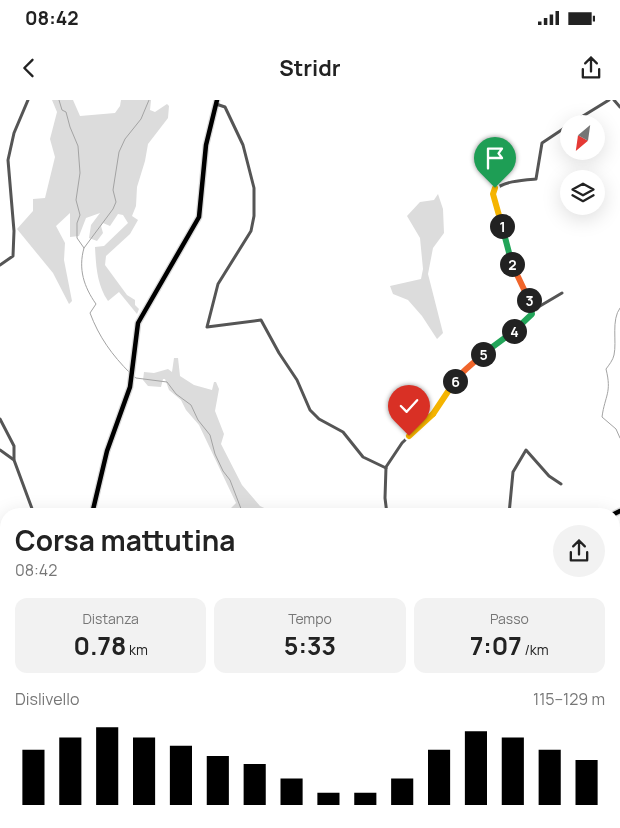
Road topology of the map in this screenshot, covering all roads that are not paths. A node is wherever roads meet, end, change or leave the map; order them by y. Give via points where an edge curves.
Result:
1 (28, 100) edge
2 (609, 100) edge
3 (614, 100) edge
4 (216, 102) edge
5 (620, 107) edge
6 (585, 115) edge
7 (560, 131) edge
8 (0, 265) edge
9 (562, 293) dead end
10 (532, 314) junction
11 (0, 419) edge
12 (0, 450) edge
13 (14, 460) junction
14 (386, 468) junction
15 (561, 484) dead end
16 (32, 508) edge
17 (93, 508) edge
18 (386, 508) edge
19 (509, 508) edge

1 - 8 street via 14,134 8,160 14,231 12,256
2 - 6 street
3 - 5 street
4 - 14 street via 225,108 243,144 254,188 254,216 251,231 218,284 206,327 261,320 297,380 310,410 343,432 363,457
4 - 17 main road via 206,145 199,217 137,326 127,397 107,451
7 - 10 street via 542,143 536,178 522,179 494,191 507,248
9 - 10 street
10 - 14 street via 463,370 432,414 402,443
11 - 13 street via 14,446
12 - 13 street
13 - 16 street
14 - 18 street
15 - 19 street via 548,476 526,450 513,472

